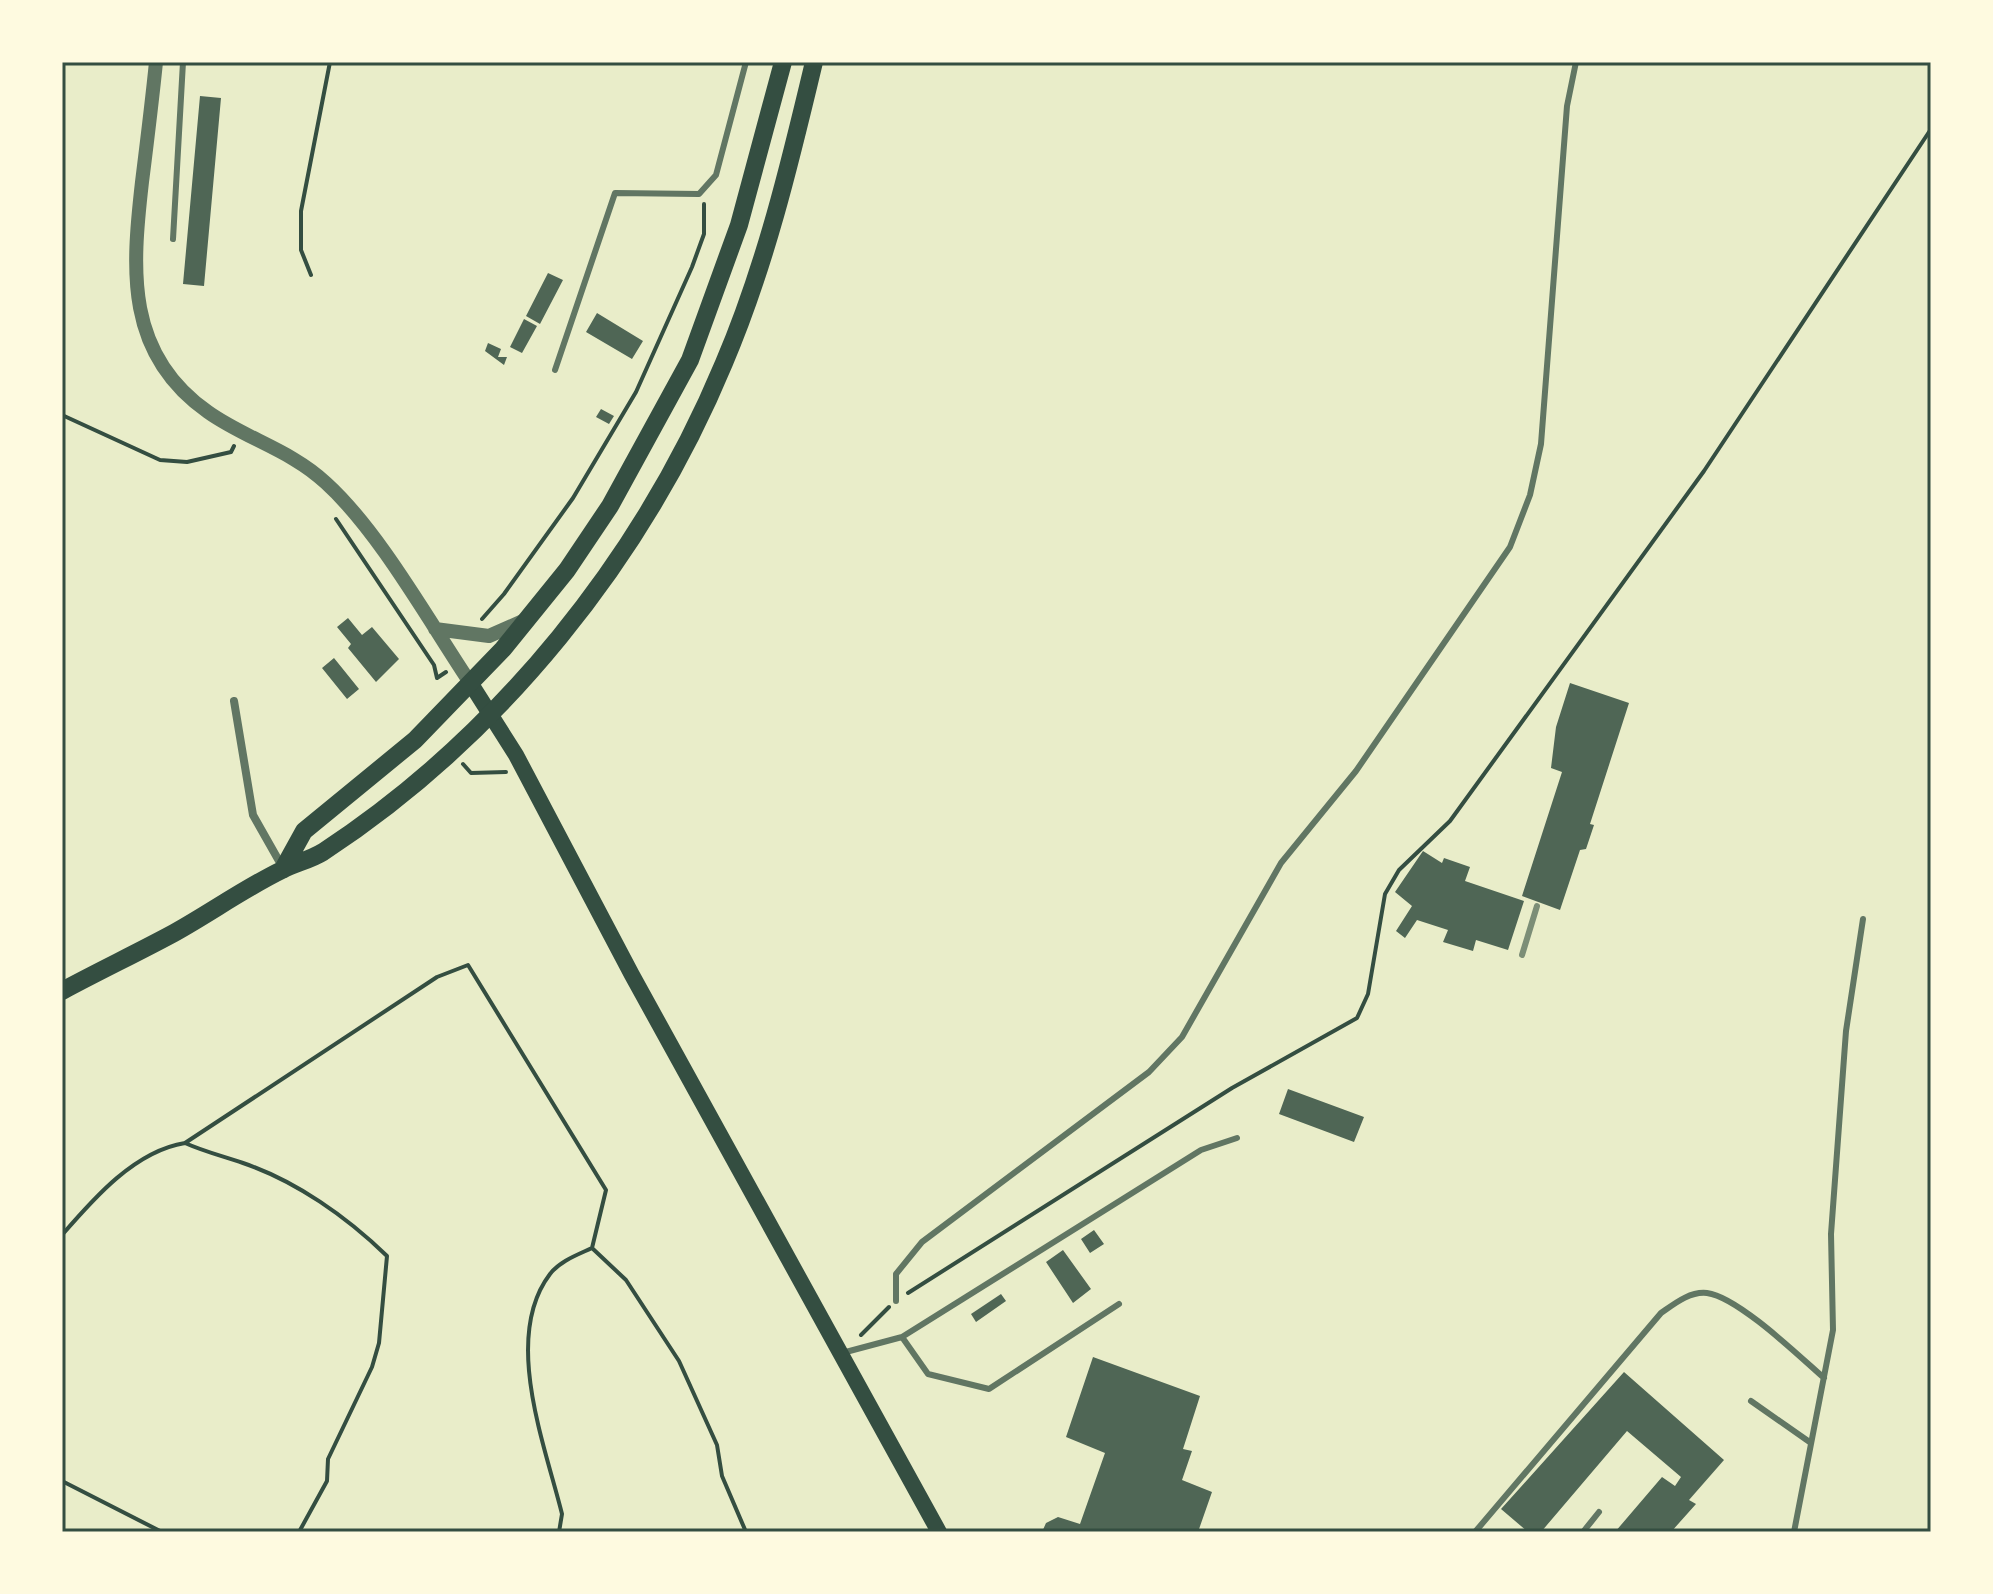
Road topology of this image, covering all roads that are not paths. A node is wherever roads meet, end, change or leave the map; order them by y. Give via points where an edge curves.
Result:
1 (156, 62) edge
2 (183, 62) edge
3 (746, 62) edge
4 (783, 62) edge
5 (814, 62) edge
6 (1576, 62) edge
7 (173, 239) dead end
8 (555, 370) dead end
9 (530, 618) junction
10 (435, 629) junction
11 (471, 684) junction
12 (234, 701) dead end
13 (489, 713) junction
14 (283, 869) junction
15 (1863, 919) dead end
16 (62, 991) edge
17 (1237, 1138) dead end
18 (896, 1301) road end
19 (1119, 1304) dead end
20 (902, 1337) junction
21 (842, 1353) junction
22 (1824, 1378) junction
23 (1751, 1401) dead end
24 (1811, 1443) junction
25 (1599, 1512) dead end
26 (939, 1532) edge
27 (1475, 1532) edge
28 (1583, 1532) edge
29 (1794, 1532) edge

1 - 10 street via 134,253 141,315 151,344 174,382 209,413 290,454 329,485
2 - 7 lane
3 - 8 lane via 716,175 699,194 615,193
4 - 9 main road via 739,225 690,360 610,506
5 - 13 main road via 765,247 703,411 656,498 596,589 542,658
6 - 18 lane via 1567,106 1541,444 1530,495 1510,547 1356,771 1281,863 1182,1037 1149,1072 922,1242 896,1274
9 - 10 street via 479,636
9 - 11 main road
10 - 11 street
11 - 13 main road
11 - 14 main road via 394,759 304,831
12 - 14 street via 253,815
13 - 14 main road via 388,805 319,854
13 - 21 main road
14 - 16 main road
15 - 22 lane via 1846,1031 1831,1234 1833,1330
17 - 20 lane via 1201,1150
19 - 20 lane via 989,1389 928,1374
20 - 21 lane
21 - 26 main road
22 - 24 lane
22 - 27 lane via 1735,1306 1707,1293 1682,1299 1661,1313
23 - 24 lane
24 - 29 lane
25 - 28 lane

